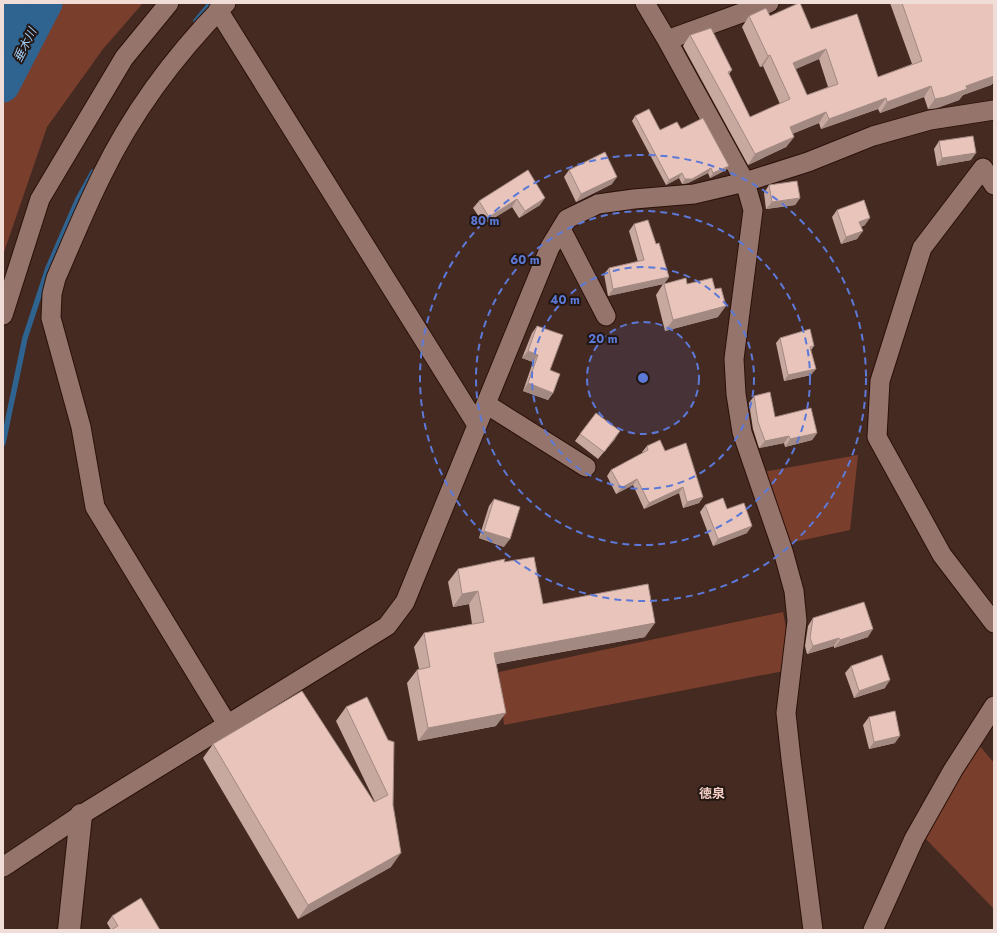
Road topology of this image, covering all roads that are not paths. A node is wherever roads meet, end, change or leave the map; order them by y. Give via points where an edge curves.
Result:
1 (169, 3) edge
2 (645, 3) edge
3 (769, 3) edge
4 (222, 7) edge
5 (667, 40) junction
6 (994, 110) edge
7 (745, 182) junction
8 (994, 185) edge
9 (561, 229) junction
10 (6, 286) edge
11 (3, 315) edge
12 (606, 316) dead end
13 (486, 404) junction
14 (477, 425) junction
15 (586, 467) dead end
16 (994, 623) edge
17 (994, 706) edge
18 (227, 724) junction
19 (81, 815) junction
20 (3, 867) edge
21 (69, 930) edge
22 (814, 930) edge
23 (873, 930) edge

1 - 10 street via 124,58 40,199
2 - 5 street
3 - 5 street
4 - 14 street
4 - 18 street via 180,52 145,99 102,174 56,278 51,318 81,427 95,507
5 - 7 street
6 - 7 street via 930,120 873,136 808,162
7 - 9 street via 694,194 598,204 567,220
7 - 22 street via 753,210 734,359 736,394 742,432 784,551 794,591 797,620 786,713
8 - 16 street via 983,168 922,248 880,381 877,437 942,555
9 - 12 street
9 - 13 street via 550,247
10 - 11 street
13 - 14 street
13 - 15 street
14 - 18 street via 405,602 386,626
17 - 23 street via 953,770 914,839
18 - 19 street
19 - 20 street
19 - 21 street

